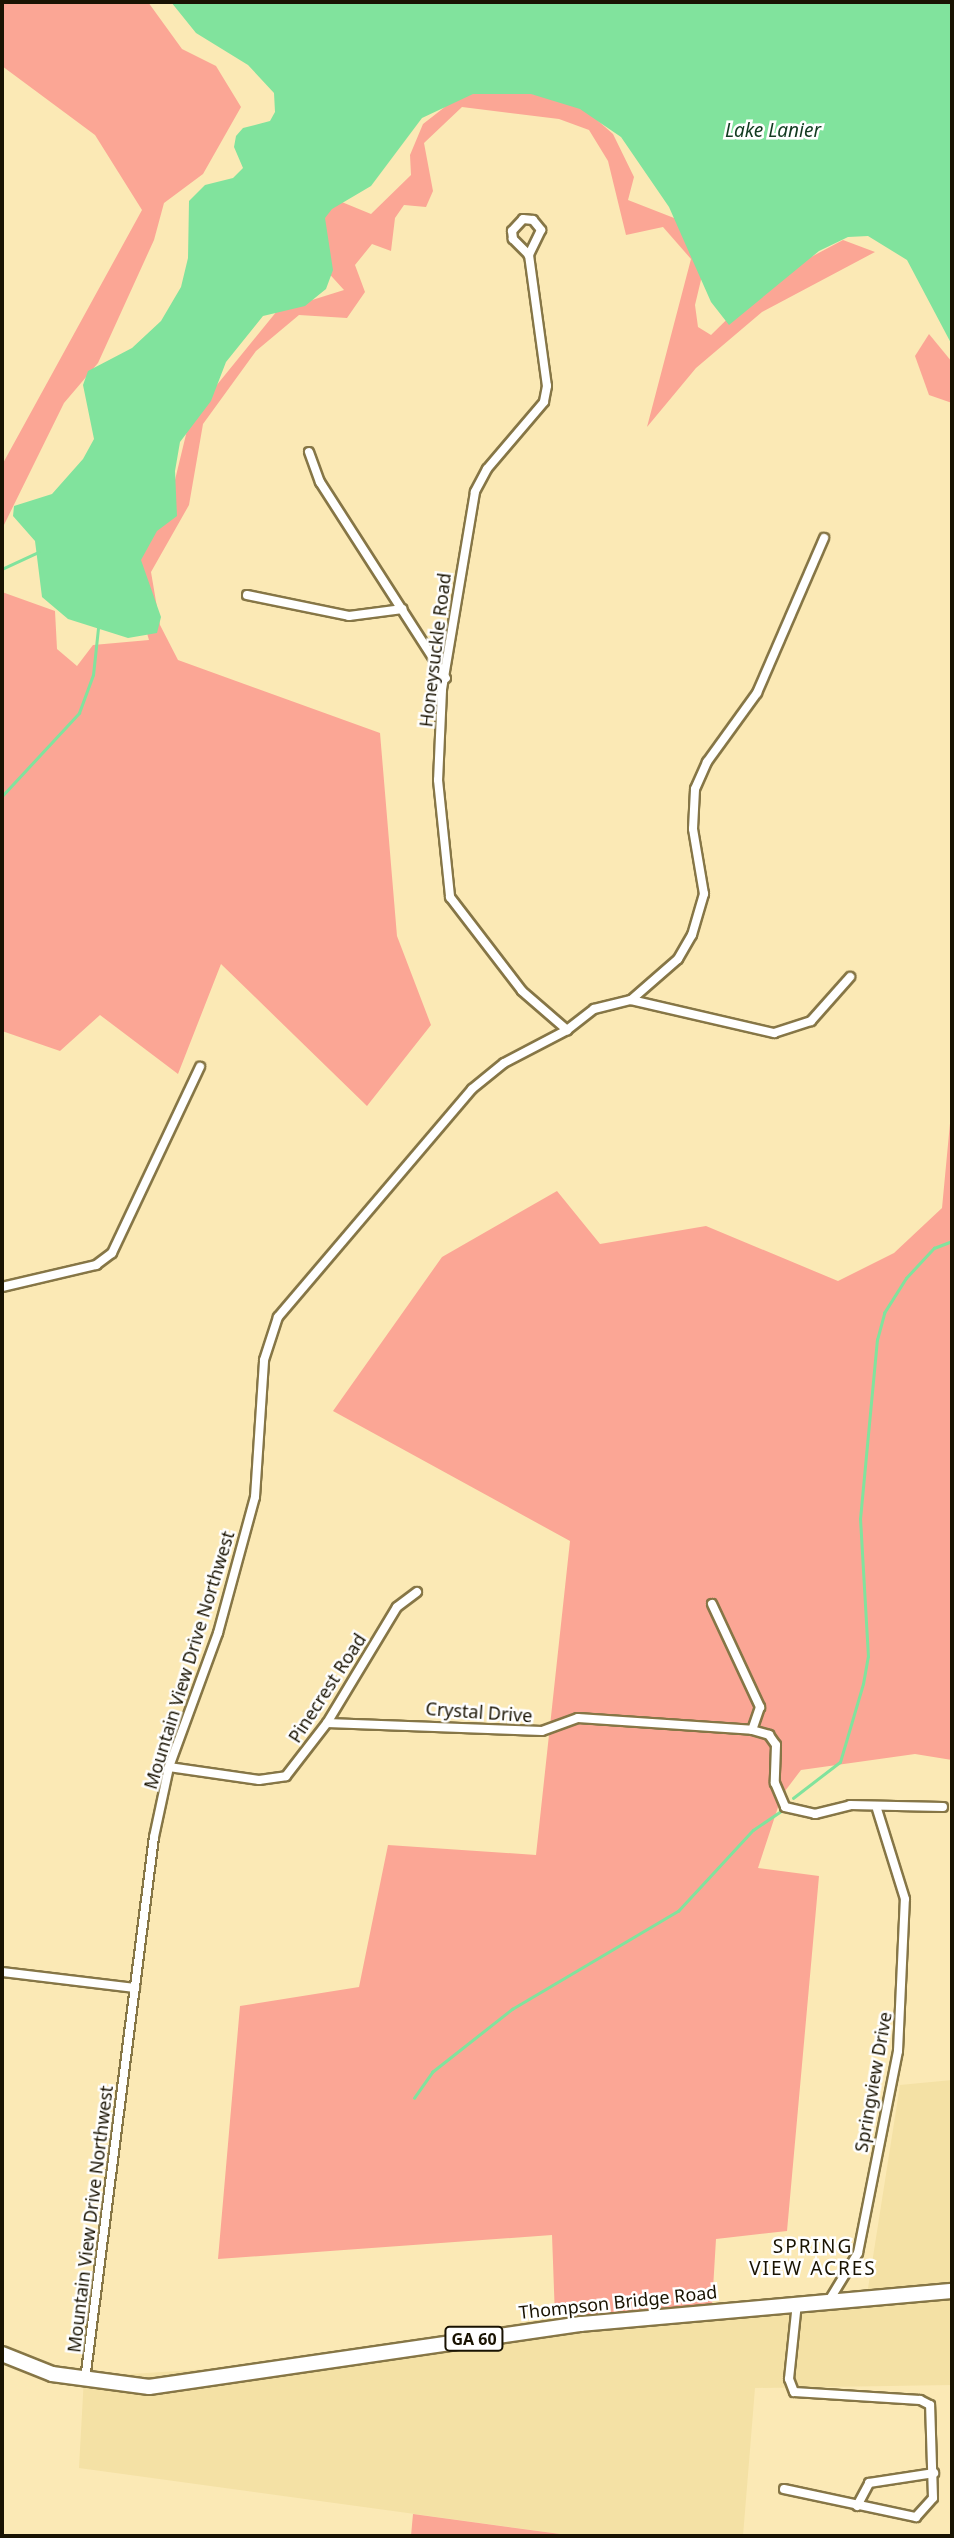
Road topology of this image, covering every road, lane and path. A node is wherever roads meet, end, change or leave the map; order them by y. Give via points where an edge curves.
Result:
1 (529, 255) junction
2 (309, 452) dead end
3 (824, 538) dead end
4 (247, 595) dead end
5 (403, 610) junction
6 (446, 678) junction
7 (850, 977) dead end
8 (631, 1000) junction
9 (567, 1030) junction
10 (200, 1067) dead end
11 (2, 1287) edge
12 (416, 1592) dead end
13 (712, 1604) dead end
14 (327, 1723) junction
15 (752, 1730) junction
16 (169, 1767) junction
17 (943, 1807) dead end
18 (877, 1809) junction
19 (2, 1972) edge
20 (135, 1988) junction
21 (952, 2291) edge
22 (828, 2300) junction
23 (797, 2303) junction
24 (2, 2354) edge
25 (85, 2380) junction
26 (934, 2473) junction
27 (784, 2489) dead end
28 (857, 2506) junction

1 - 1 street, Honeysuckle Road via 513,239 512,231 523,219 533,220 541,230
1 - 6 street, Honeysuckle Road via 547,386 544,402 487,469 475,492
2 - 5 street via 320,482
3 - 8 street via 757,693 707,762 695,789 694,829 704,894 692,935 678,959
4 - 5 street via 349,616
5 - 6 street
6 - 9 street, Honeysuckle Road via 438,780 450,897 522,991
7 - 8 street via 811,1021 774,1033
8 - 9 street, Mountain View Drive Northwest via 594,1009
9 - 16 street, Mountain View Drive Northwest via 504,1063 472,1089 278,1317 264,1360 255,1497 218,1633
10 - 11 street via 112,1253 96,1265
12 - 14 street, Pinecrest Road via 397,1607
13 - 15 street via 760,1707
14 - 15 street, Crystal Drive via 542,1731 578,1718
14 - 16 street, Pinecrest Road via 286,1776 259,1780
15 - 18 street via 769,1735 776,1745 775,1783 785,1807 815,1814 850,1805
16 - 20 street, Mountain View Drive Northwest via 154,1837
17 - 18 street
18 - 22 street, Springview Drive via 905,1899 899,2039 858,2253 838,2295
19 - 20 street
20 - 25 street, Mountain View Drive Northwest
21 - 22 highway, Thompson Bridge Road / GA 60
22 - 23 highway, Thompson Bridge Road / GA 60
23 - 25 highway, Thompson Bridge Road / GA 60 via 581,2324 204,2382 149,2387
23 - 26 street via 789,2379 794,2392 930,2405
24 - 25 highway, Thompson Bridge Road / GA 60
26 - 28 street via 869,2483
26 - 28 street via 933,2498 925,2513 916,2517
27 - 28 street

